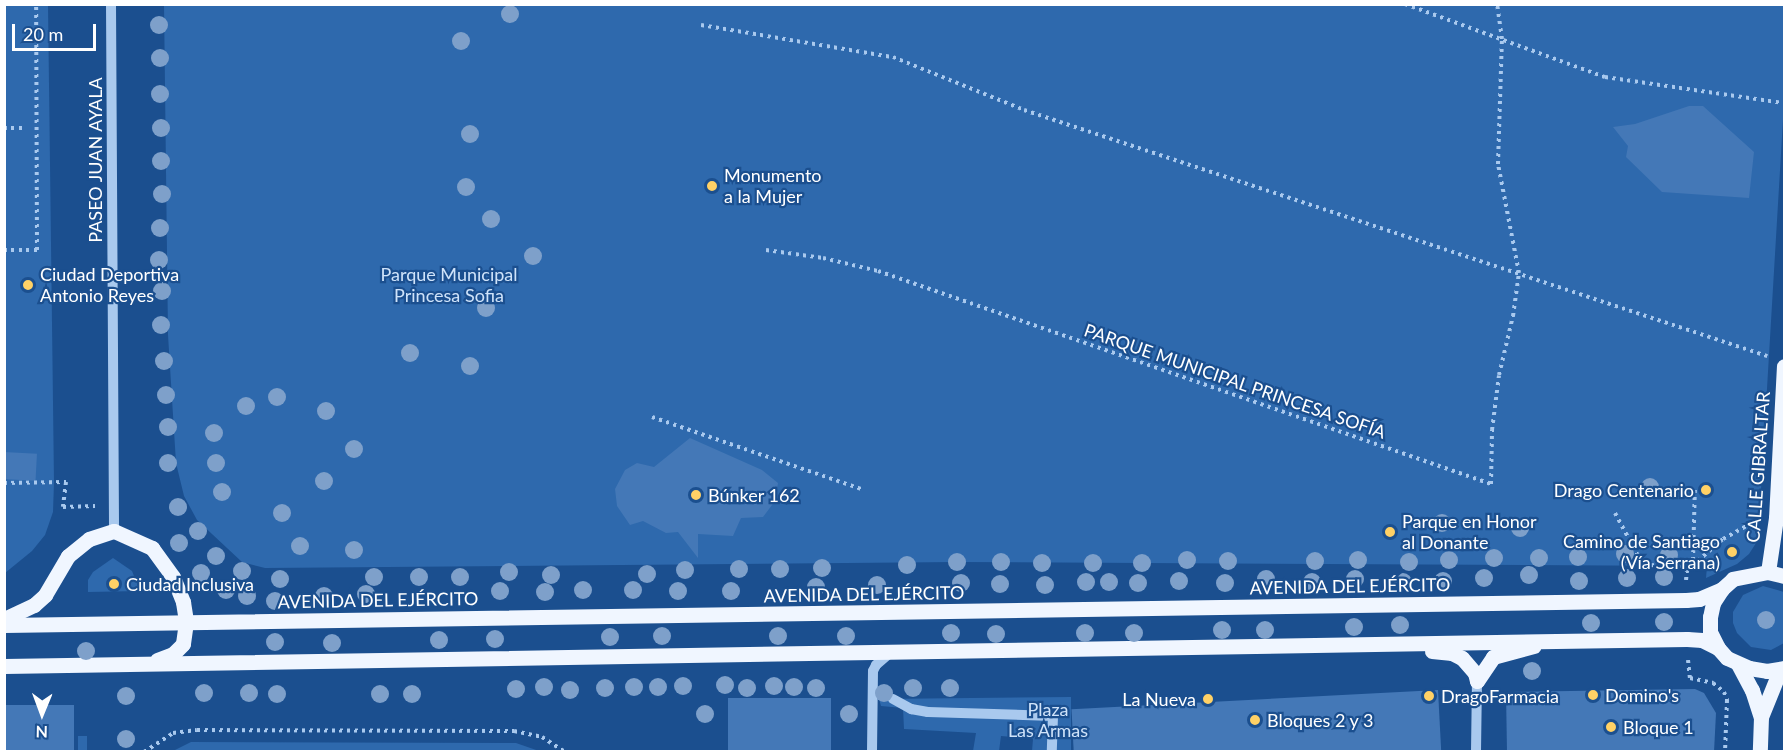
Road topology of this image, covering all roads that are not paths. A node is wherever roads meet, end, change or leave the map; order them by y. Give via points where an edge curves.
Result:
1 (111, 4) edge
2 (1779, 362) edge
3 (114, 531) junction
4 (1768, 572) junction
5 (1785, 576) edge
6 (1722, 589) junction
7 (4, 619) edge
8 (186, 622) junction
9 (4, 625) edge
10 (1540, 640) junction
11 (1383, 643) junction
12 (1718, 648) junction
13 (892, 651) junction
14 (124, 664) junction
15 (1738, 664) junction
16 (4, 666) edge
17 (1785, 668) edge
18 (1477, 681) junction
19 (893, 699) dead end
20 (1761, 717) junction
21 (872, 752) edge
22 (1052, 752) edge
23 (1476, 752) edge
24 (1760, 752) edge

1 - 3 street, PASEO JUAN AYALA
2 - 4 main road, CALLE GIBRALTAR via 1776,518
3 - 7 main road via 89,539 68,556 45,596
3 - 8 main road via 152,548 173,577
4 - 5 main road
4 - 6 main road, AVENIDA DEL EJÉRCITO via 1733,579
6 - 8 main road, AVENIDA DEL EJÉRCITO via 1686,600
6 - 12 main road via 1710,616 1710,632
8 - 9 main road, AVENIDA DEL EJÉRCITO
8 - 14 main road via 183,644 173,654
10 - 11 main road
10 - 12 main road via 1693,639
10 - 18 main road via 1529,649 1493,657
11 - 13 main road
11 - 18 main road via 1406,650 1452,653 1467,663
12 - 15 main road
13 - 14 main road
13 - 21 street via 873,671
14 - 16 main road
15 - 17 main road via 1767,671
15 - 20 main road
17 - 20 main road via 1778,675
18 - 23 street
19 - 22 street via 911,709 928,712 1053,716
20 - 24 main road

